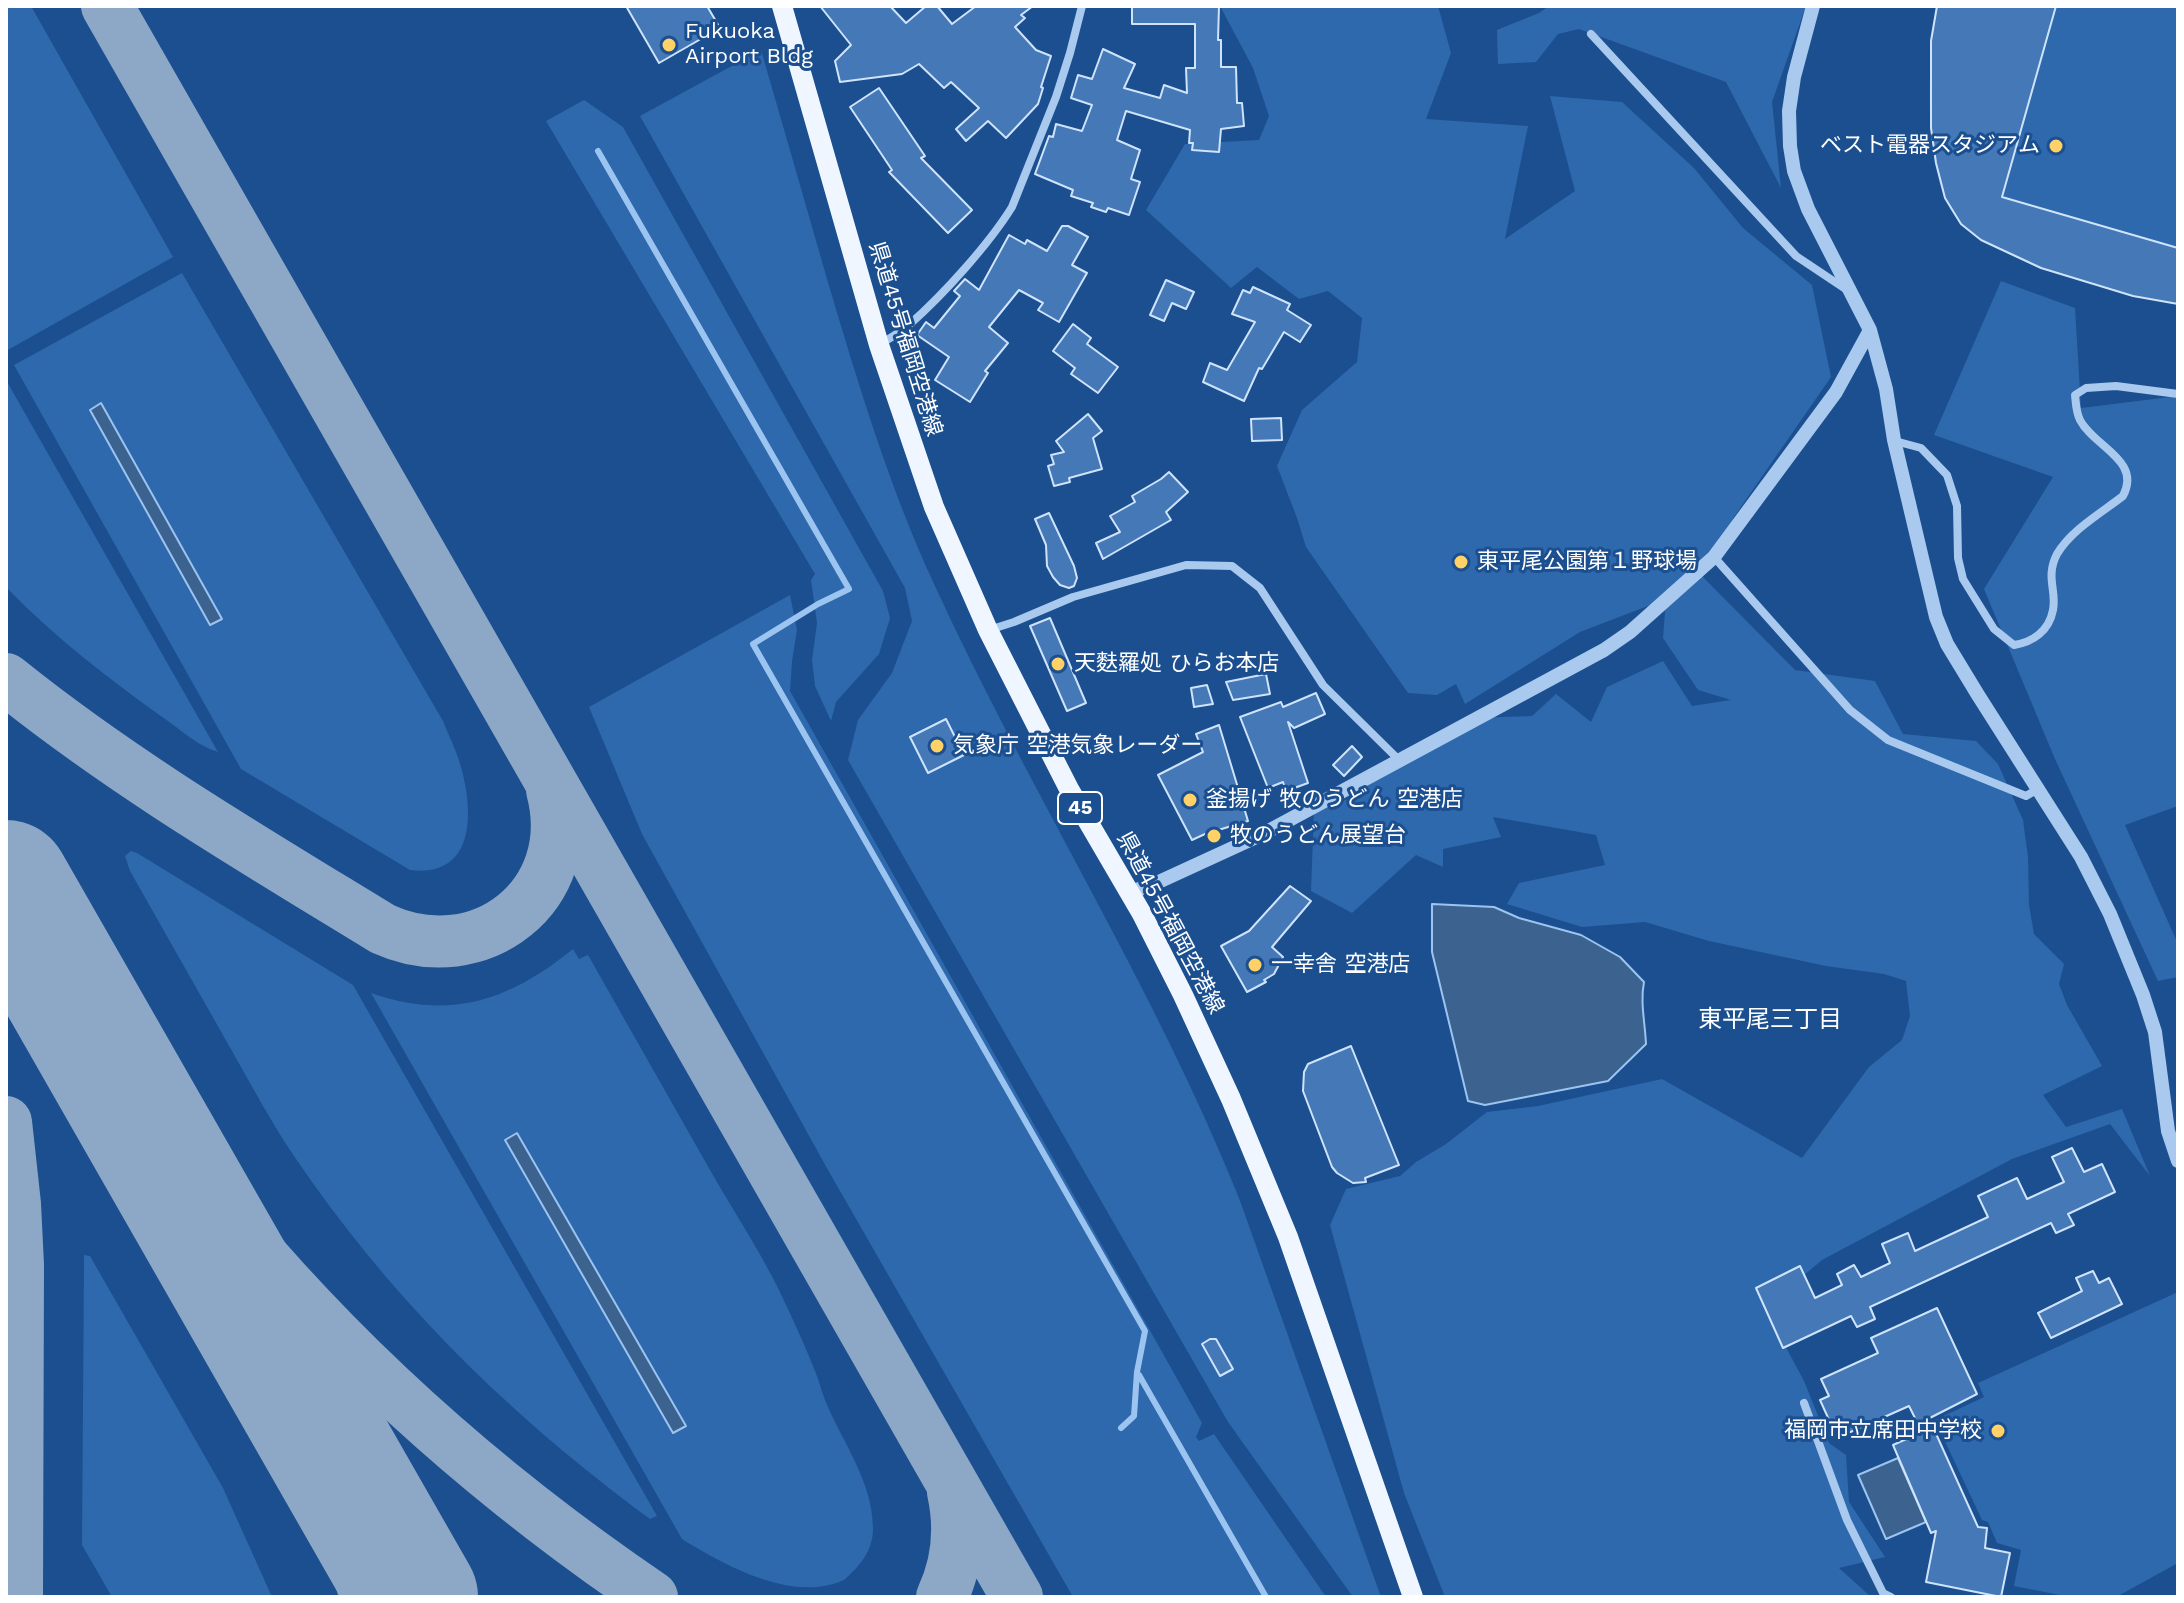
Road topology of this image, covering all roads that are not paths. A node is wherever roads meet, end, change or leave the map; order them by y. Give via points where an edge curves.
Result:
1 (782, 6) edge
2 (1082, 6) edge
3 (1813, 6) edge
4 (1591, 34) dead end
5 (1851, 293) junction
6 (1870, 330) junction
7 (879, 345) junction
8 (2178, 394) edge
9 (1894, 440) junction
10 (1714, 557) junction
11 (988, 630) junction
12 (1400, 761) junction
13 (2038, 789) junction
14 (1130, 892) junction
15 (2178, 1161) edge
16 (1804, 1403) dead end
17 (1413, 1597) edge
18 (1891, 1597) edge

1 - 7 main road, 県道45号福岡空港線 / 45
2 - 7 street via 1056,97 1005,219 910,324
3 - 5 street via 1794,77 1790,146 1808,209
4 - 5 street via 1796,256
5 - 6 street
6 - 9 street
6 - 10 street via 1836,392
7 - 11 main road, 県道45号福岡空港線 / 45 via 934,507
8 - 9 street via 2116,386 2086,388 2075,395 2079,419 2121,462 2128,486 2056,556 2050,578 2054,610 2043,632 2029,643 2014,645 1994,629 1963,579 1957,506 1947,475 1921,448
9 - 13 street via 1947,644
10 - 12 street via 1604,650
10 - 13 street via 1850,710 1888,740 2026,796
11 - 12 street via 1073,597 1186,565 1232,566 1260,588 1323,685
11 - 14 main road, 県道45号福岡空港線 / 45 via 1069,789
12 - 14 street via 1263,834
13 - 15 street via 2081,857 2143,995 2155,1032 2168,1131
14 - 17 main road, 県道45号福岡空港線 / 45 via 1231,1099 1288,1237
16 - 18 street via 1847,1520 1883,1593

